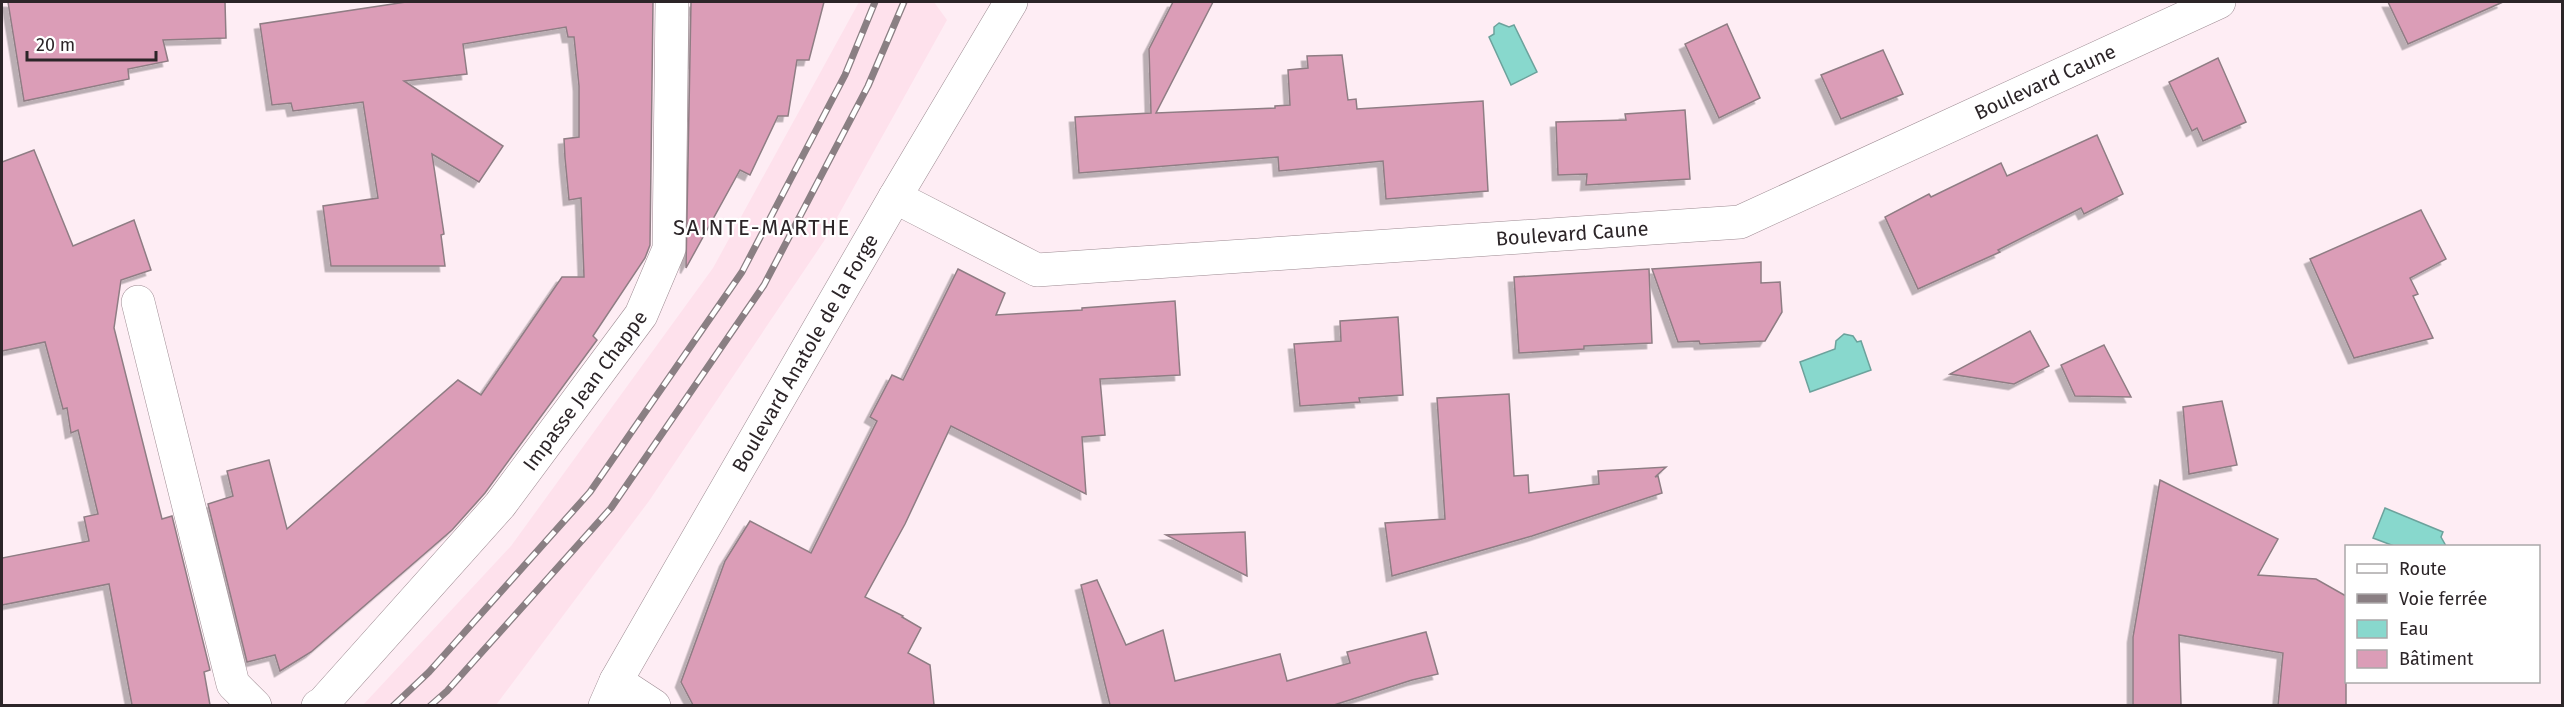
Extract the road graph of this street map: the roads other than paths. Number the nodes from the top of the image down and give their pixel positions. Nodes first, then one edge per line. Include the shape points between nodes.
1 (672, 2) edge
2 (1011, 2) edge
3 (2219, 2) edge
4 (895, 197) junction
5 (138, 302) dead end
6 (611, 693) edge
7 (255, 705) edge
8 (318, 705) edge
9 (654, 705) edge

1 - 8 street, Impasse Jean Chappe via 669,249 641,315 500,506
2 - 4 street, Boulevard Anatole de la Forge
3 - 4 street, Boulevard Caune via 1740,222 1037,270
4 - 6 street, Boulevard Anatole de la Forge
5 - 7 street via 232,684
6 - 9 street

